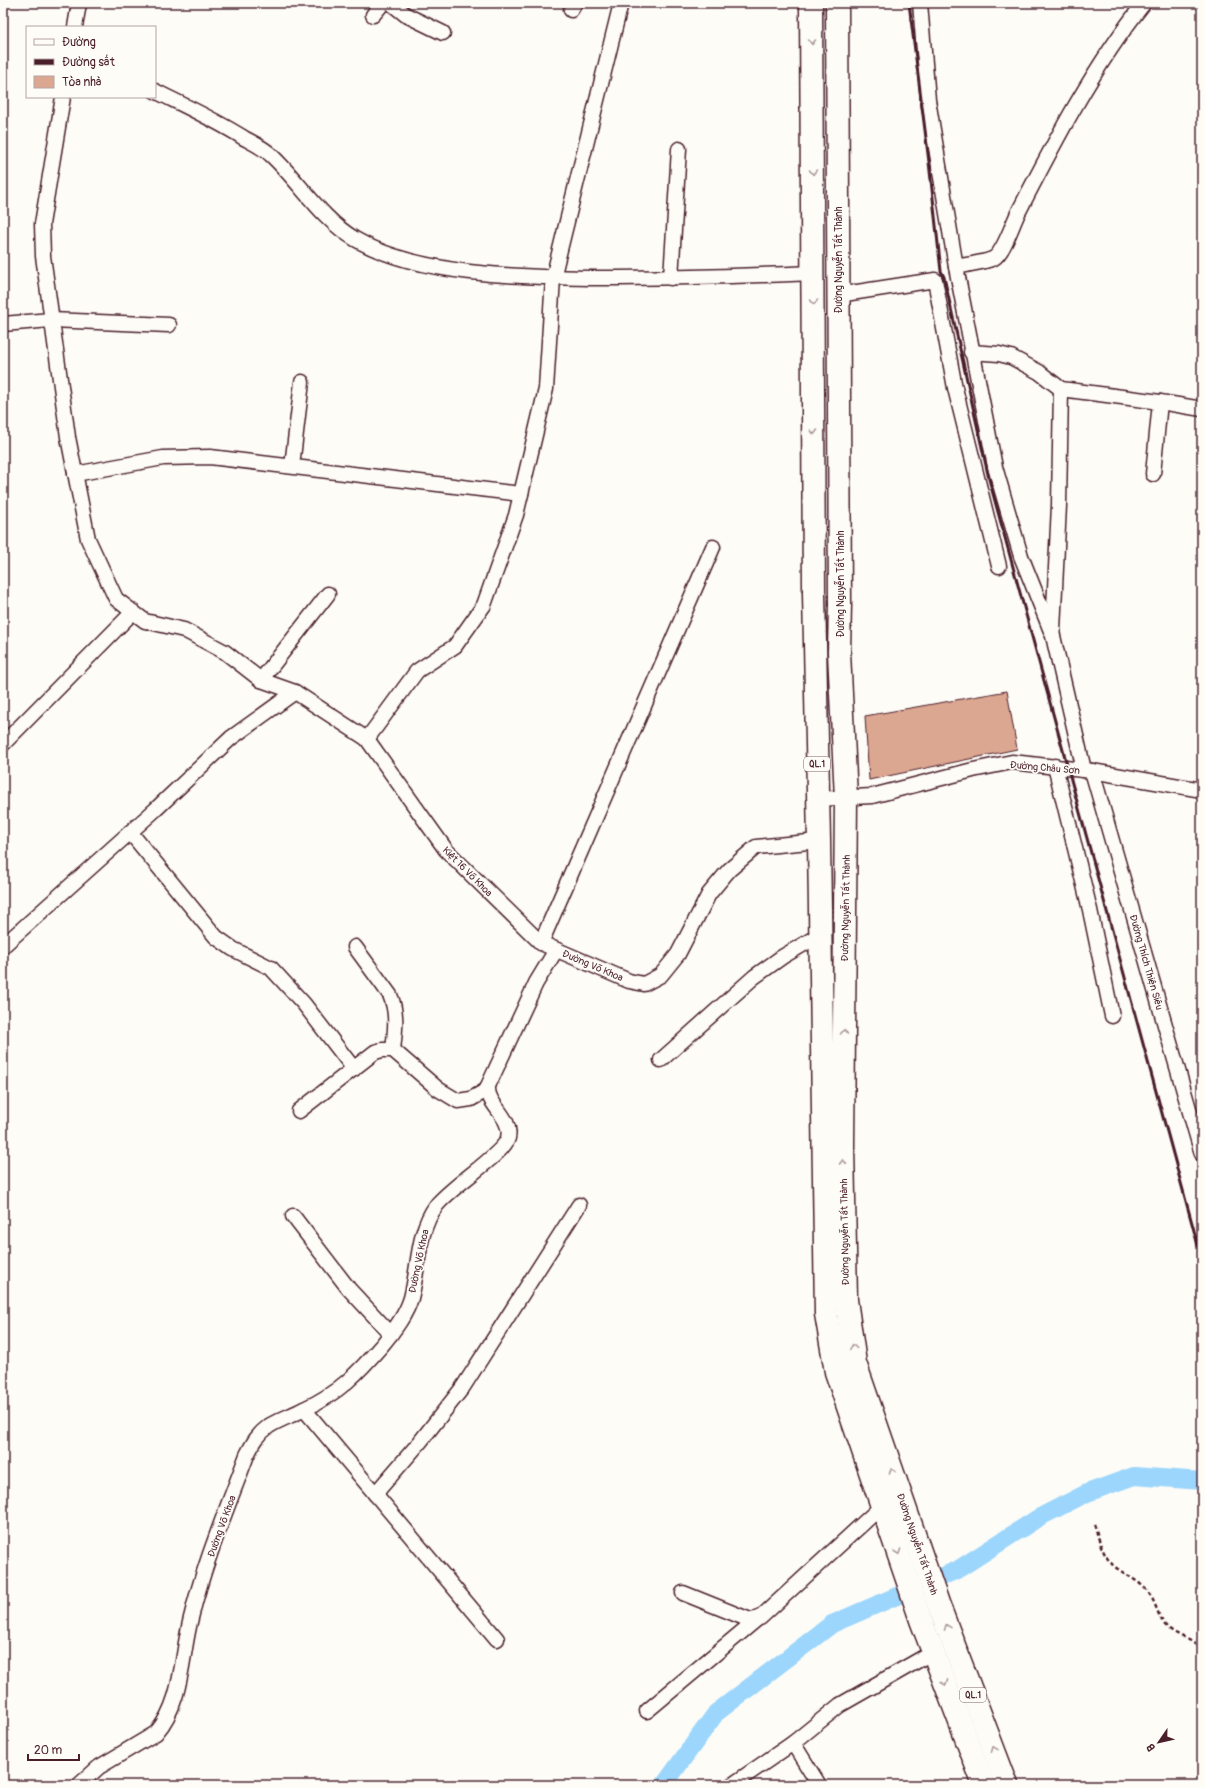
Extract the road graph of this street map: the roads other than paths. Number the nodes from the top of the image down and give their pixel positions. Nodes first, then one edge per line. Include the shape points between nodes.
1 (79, 3) edge
2 (383, 3) edge
3 (391, 3) edge
4 (621, 3) edge
5 (811, 3) edge
6 (837, 3) edge
7 (920, 3) edge
8 (1144, 3) edge
9 (374, 15) dead end
10 (75, 26) edge
11 (443, 33) dead end
12 (156, 92) edge
13 (63, 98) edge
14 (679, 149) dead end
15 (956, 267) junction
16 (814, 274) junction
17 (554, 278) junction
18 (671, 278) junction
19 (838, 295) junction
20 (51, 320) junction
21 (3, 324) edge
22 (169, 325) dead end
23 (971, 352) junction
24 (302, 382) dead end
25 (1060, 389) junction
26 (1160, 402) junction
27 (1202, 409) edge
28 (292, 466) junction
29 (75, 474) junction
30 (1153, 474) dead end
31 (521, 494) junction
32 (713, 547) dead end
33 (999, 566) dead end
34 (328, 594) dead end
35 (133, 612) junction
36 (1053, 636) junction
37 (261, 680) junction
38 (295, 692) junction
39 (367, 739) junction
40 (3, 744) edge
41 (1054, 766) junction
42 (1088, 771) junction
43 (1202, 790) edge
44 (846, 798) junction
45 (818, 799) junction
46 (130, 832) junction
47 (819, 841) junction
48 (821, 934) junction
49 (541, 943) junction
50 (3, 946) edge
51 (355, 947) dead end
52 (556, 950) junction
53 (1112, 1016) dead end
54 (393, 1050) junction
55 (661, 1060) dead end
56 (354, 1069) junction
57 (487, 1090) junction
58 (299, 1111) dead end
59 (1202, 1154) edge
60 (579, 1205) dead end
61 (293, 1216) dead end
62 (391, 1334) junction
63 (304, 1410) junction
64 (375, 1494) junction
65 (891, 1510) junction
66 (683, 1593) dead end
67 (756, 1620) junction
68 (497, 1639) dead end
69 (933, 1652) junction
70 (647, 1711) dead end
71 (793, 1743) junction
72 (79, 1785) edge
73 (732, 1785) edge
74 (818, 1785) edge
75 (984, 1785) edge
76 (1007, 1785) edge

1 - 10 street
2 - 9 street
3 - 11 street via 406,16
4 - 17 street
5 -> 16 main road, Đường Nguyễn Tất Thành / QL.1
6 - 19 main road, Đường Nguyễn Tất Thành / QL.1
7 - 15 street via 928,100
8 - 15 street via 1123,30 1060,133 1001,251 994,259
12 - 17 street via 227,127 270,154 338,226 377,250 402,259 456,269 495,275
13 - 20 street via 42,224
14 - 18 street
15 - 23 street
16 - 18 street
16 -> 45 main road, Đường Nguyễn Tất Thành / QL.1 via 814,593
17 - 18 street
17 - 31 street via 546,389
19 - 33 street via 935,280 955,388
19 - 44 main road, Đường Nguyễn Tất Thành / QL.1 via 839,652
20 - 21 street
20 - 22 street
20 - 29 street
23 - 25 street via 1011,357 1030,366
23 - 36 street via 997,474 1021,556
24 - 28 street
25 - 26 street
25 - 36 street via 1059,505
26 - 27 street
26 - 30 street
28 - 29 street via 210,457 186,457 163,458
28 - 31 street
29 - 35 street via 88,539 116,599
31 - 39 street via 484,605 455,646 417,671
32 - 49 street
34 - 37 street
35 - 37 street via 145,622 184,630 225,652
35 - 40 street
36 - 42 street, Đường Thích Thiện Siêu
37 - 38 street
38 - 39 street
38 - 46 street via 231,738
39 - 49 street, Kiệt 16 Võ Khoa via 446,850
41 - 42 street, Đường Châu Sơn
41 - 44 street, Đường Châu Sơn via 1012,762 872,796
41 - 53 street via 1090,910
42 - 43 street, Đường Châu Sơn
42 - 59 street, Đường Thích Thiện Siêu
44 - 45 street, Đường Châu Sơn
65 -> 44 main road, Đường Nguyễn Tất Thành / QL.1 via 855,1363 846,1300 843,1146
45 - 47 main road, Đường Nguyễn Tất Thành / QL.1
46 - 50 street
46 - 56 street via 205,925 224,944 271,968 304,1004
47 - 48 main road, Đường Nguyễn Tất Thành / QL.1
47 - 52 street, Đường Võ Khoa via 756,848 729,870 709,894 674,959 661,975 644,984 629,981
48 - 55 street via 754,977
48 - 65 main road, Đường Nguyễn Tất Thành / QL.1 via 826,1314 836,1372
49 - 52 street, Kiệt 16 Võ Khoa
51 - 54 street via 394,1002 396,1011
52 - 57 street, Đường Võ Khoa via 536,983
54 - 56 street via 375,1052
54 - 57 street via 438,1089 458,1100 471,1099
56 - 58 street
57 - 62 street, Đường Võ Khoa via 506,1121 507,1142 447,1193 430,1214 410,1298 404,1314
60 - 64 street via 463,1387
61 - 62 street via 349,1289
62 - 63 street, Đường Võ Khoa via 365,1366 347,1383
63 - 64 street
63 - 72 street, Đường Võ Khoa via 261,1432 247,1455 203,1577 191,1619 178,1687 162,1726 156,1733 99,1767
64 - 68 street
65 - 67 street
65 -> 69 main road, Đường Nguyễn Tất Thành / QL.1 via 921,1620
76 -> 65 main road, Đường Nguyễn Tất Thành / QL.1 via 939,1606
66 - 67 street via 750,1620
67 - 70 street
69 - 71 street via 840,1705
69 -> 75 main road, Đường Nguyễn Tất Thành / QL.1
71 - 73 street
71 - 74 street

